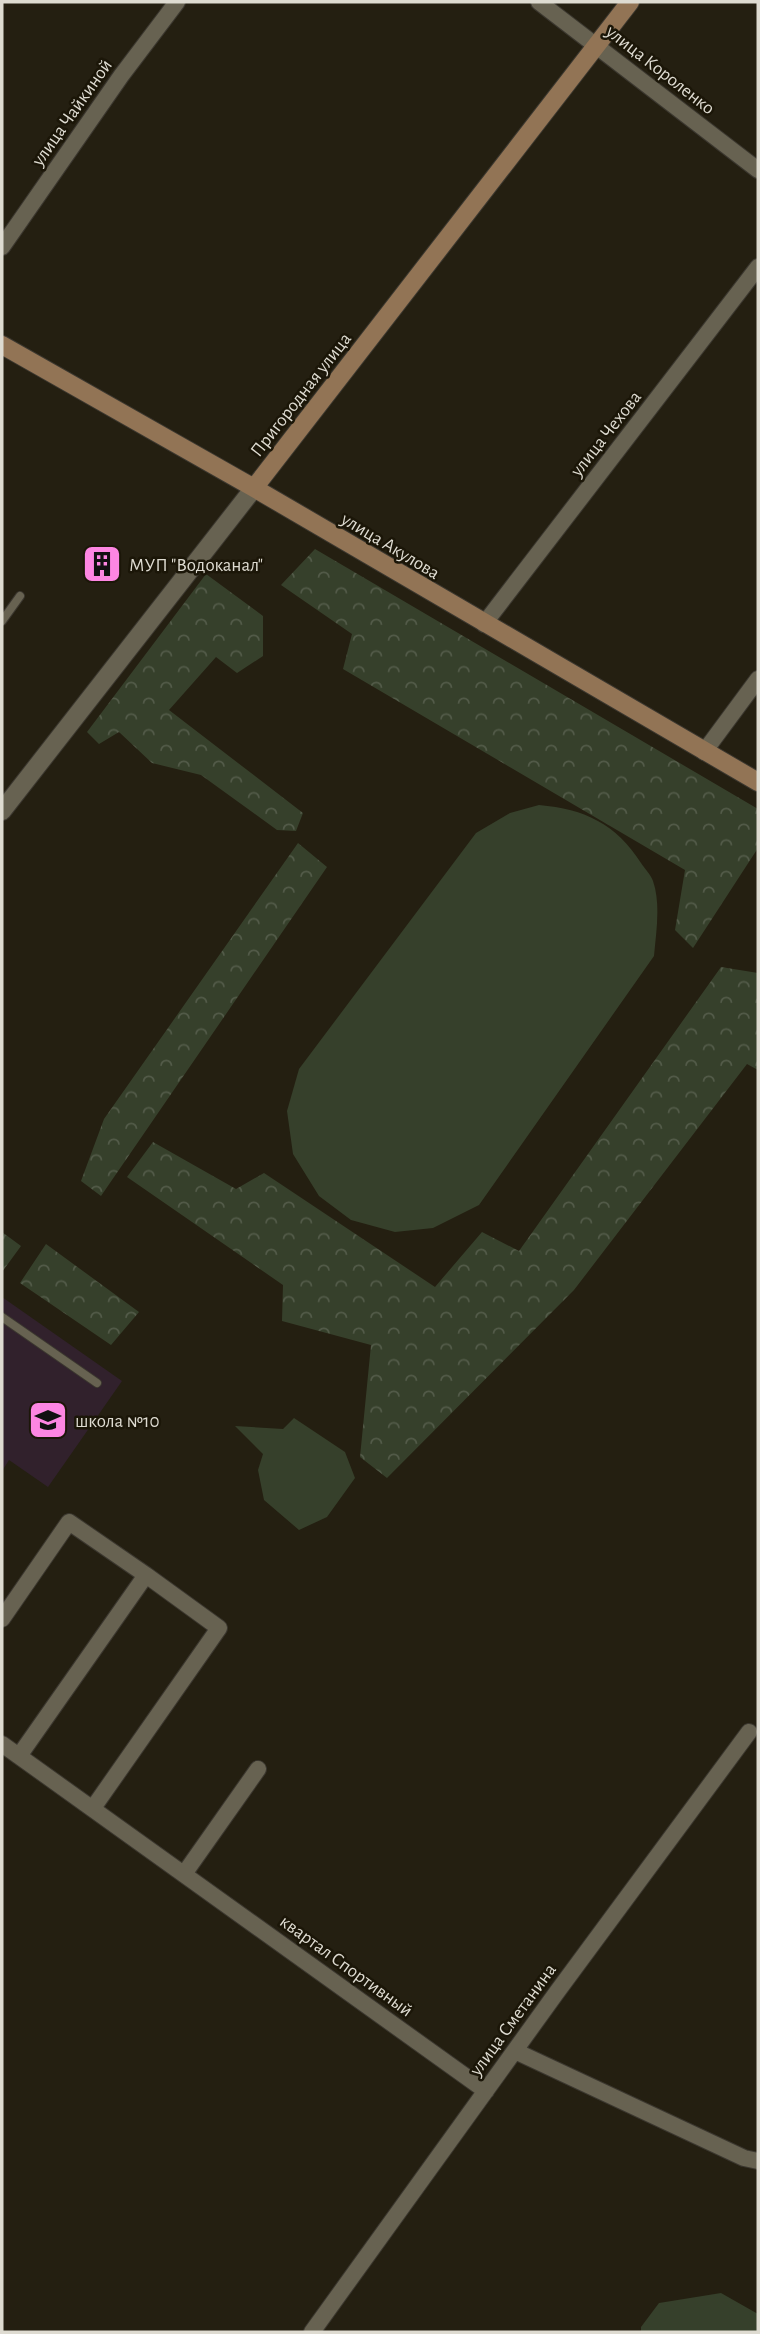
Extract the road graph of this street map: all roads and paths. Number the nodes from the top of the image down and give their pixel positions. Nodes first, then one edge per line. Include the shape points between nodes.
1 (177, 2) edge
2 (539, 2) edge
3 (630, 2) edge
4 (597, 46) junction
5 (758, 170) edge
6 (2, 247) edge
7 (758, 267) edge
8 (2, 345) edge
9 (254, 488) junction
10 (20, 596) dead end
11 (2, 621) edge
12 (484, 624) junction
13 (758, 679) edge
14 (704, 752) junction
15 (758, 782) edge
16 (2, 811) edge
17 (2, 1317) edge
18 (97, 1383) dead end
19 (146, 1574) junction
20 (2, 1619) edge
21 (748, 1732) dead end
22 (2, 1744) edge
23 (19, 1756) junction
24 (258, 1769) dead end
25 (93, 1808) junction
26 (184, 1874) junction
27 (515, 2051) junction
28 (486, 2091) junction
29 (758, 2161) edge
30 (312, 2332) edge

1 - 6 street, улица Чайкиной
2 - 4 street, улица Короленко
3 - 4 main road, Пригородная улица
4 - 5 street, улица Короленко
4 - 9 main road, Пригородная улица
7 - 12 street, улица Чехова
8 - 9 main road, улица Акулова
9 - 12 main road, улица Акулова
9 - 16 street, Пригородная улица
10 - 11 lane
12 - 14 main road, улица Акулова
13 - 14 street
14 - 15 main road, улица Акулова
17 - 18 lane
19 - 20 street via 69,1522
19 - 23 street
19 - 25 street via 219,1628
21 - 27 street, улица Сметанина
22 - 23 street, квартал Спортивный
23 - 25 street, квартал Спортивный
24 - 26 street
25 - 26 street, квартал Спортивный
26 - 28 street, квартал Спортивный
27 - 28 street, улица Сметанина
27 - 29 street
28 - 30 street, улица Сметанина

